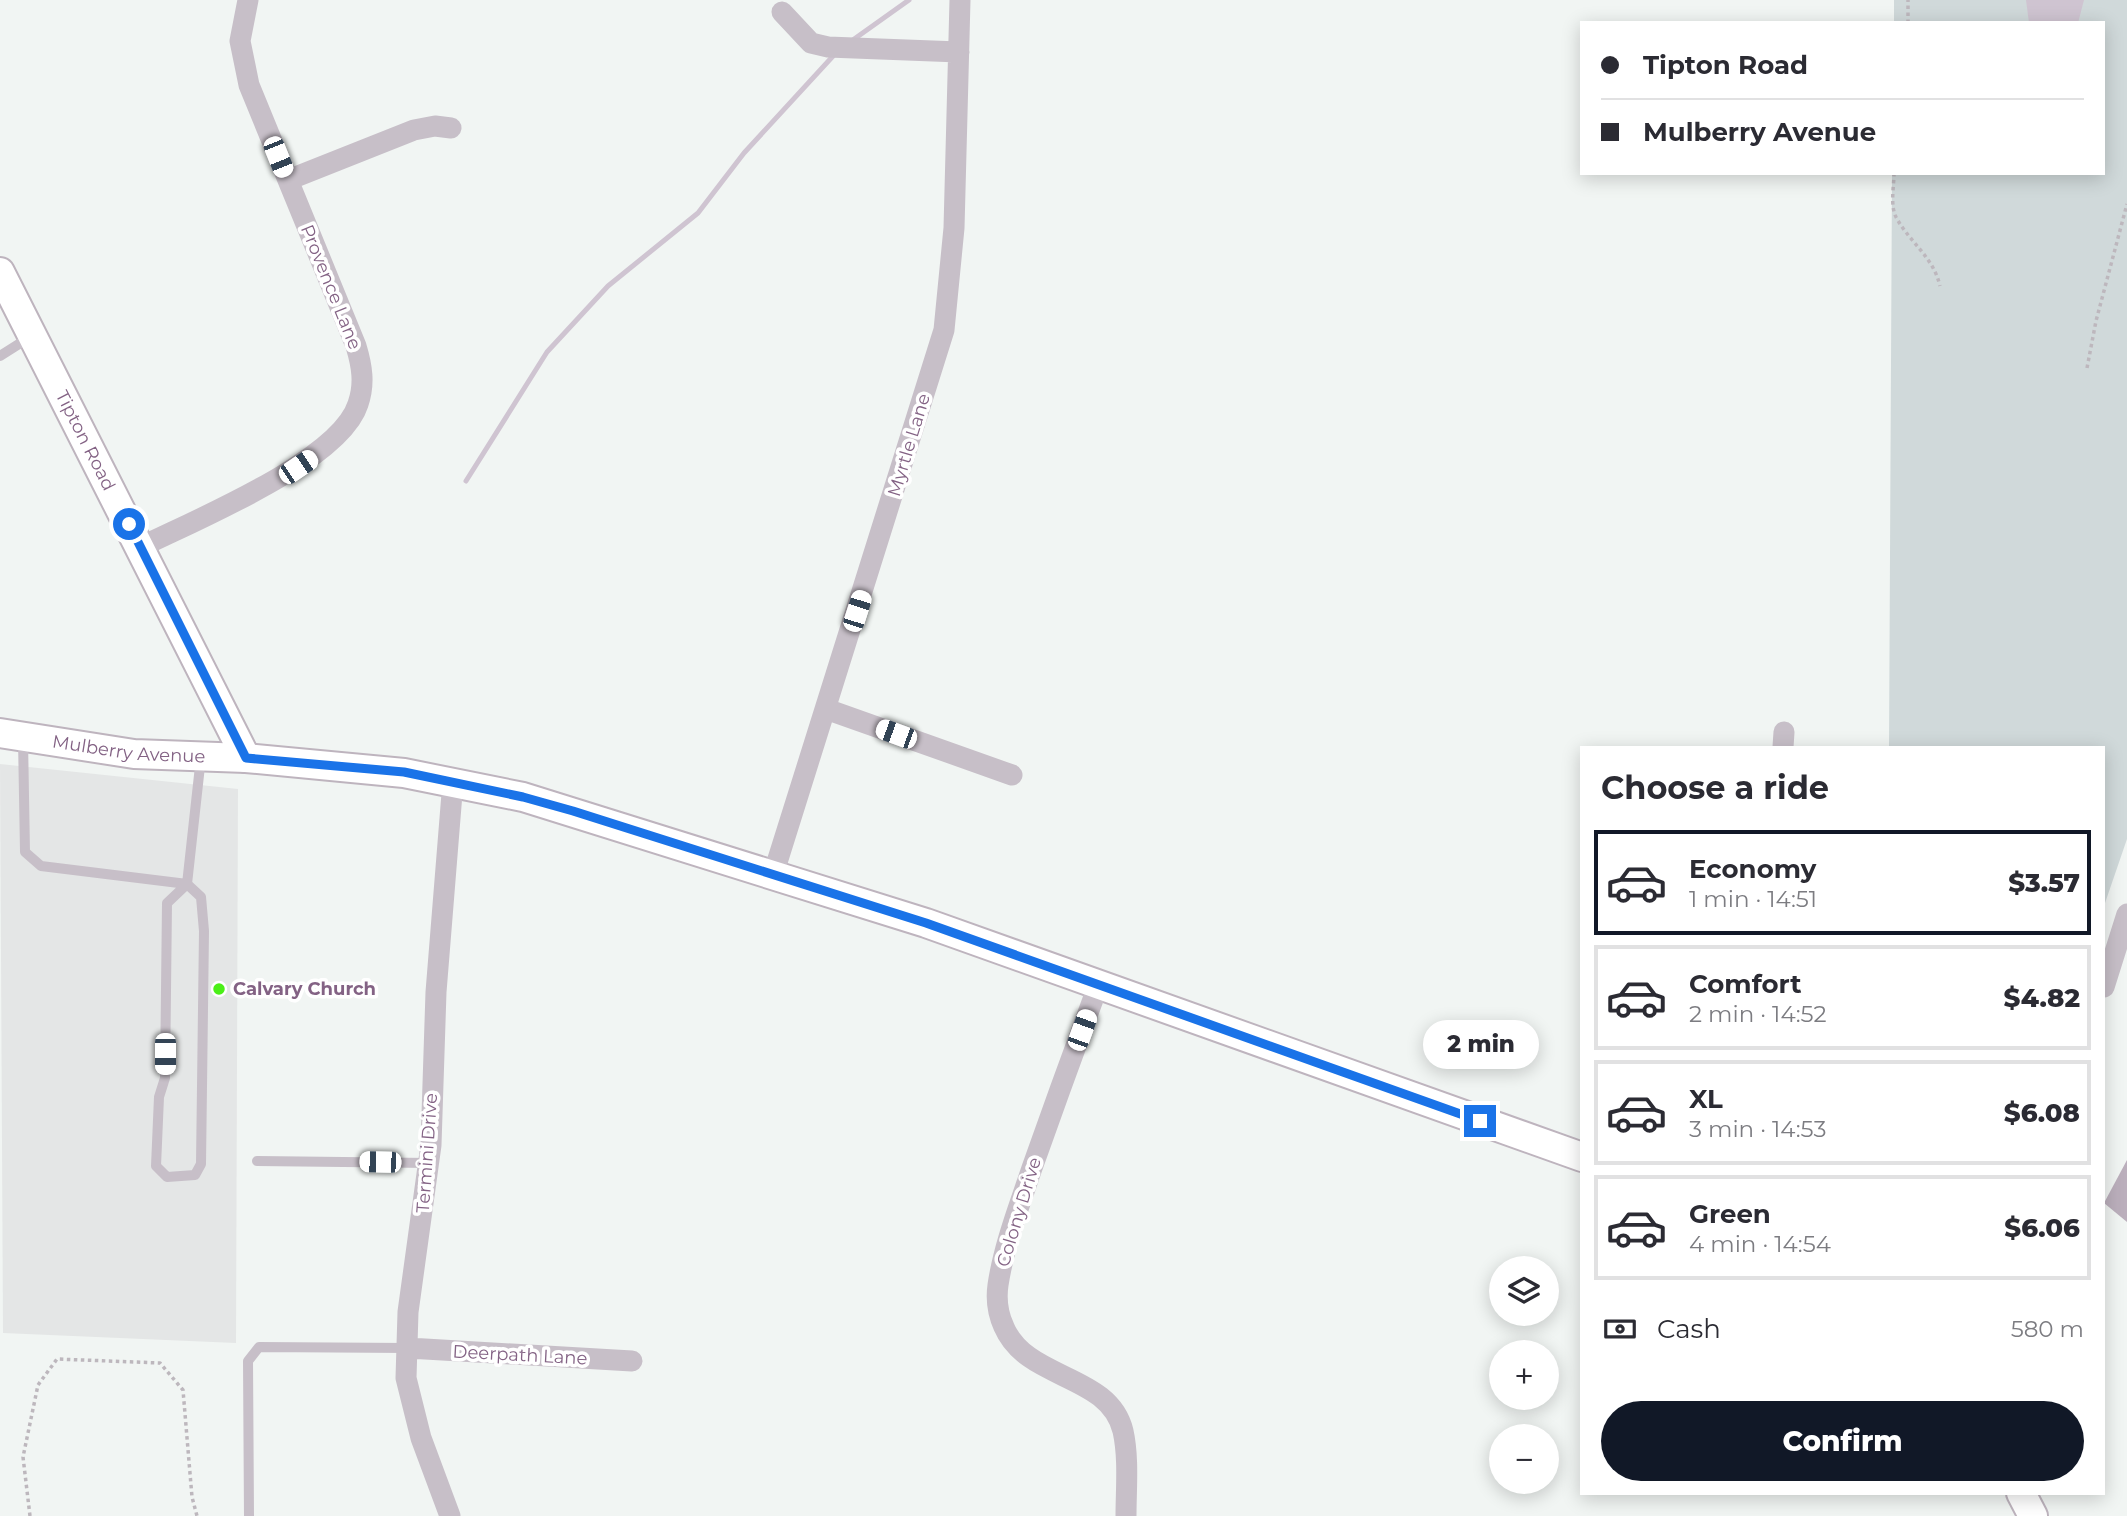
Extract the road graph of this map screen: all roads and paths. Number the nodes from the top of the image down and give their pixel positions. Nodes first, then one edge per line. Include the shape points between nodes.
1 (248, 0) edge
2 (960, 0) edge
3 (1908, 0) edge
4 (782, 6) edge
5 (1908, 21) edge
6 (959, 52) junction
7 (451, 128) dead end
8 (1894, 175) edge
9 (288, 180) junction
10 (2127, 204) edge
11 (0, 272) edge
12 (1940, 286) dead end
13 (32, 336) junction
14 (0, 356) edge
15 (2087, 368) dead end
16 (141, 547) junction
17 (826, 709) junction
18 (12, 735) edge
19 (201, 757) junction
20 (246, 758) junction
21 (1012, 775) dead end
22 (453, 781) junction
23 (774, 875) junction
24 (187, 884) junction
25 (2127, 915) edge
26 (1099, 983) junction
27 (2105, 984) edge
28 (1580, 1156) edge
29 (257, 1161) dead end
30 (430, 1163) junction
31 (408, 1348) junction
32 (632, 1361) dead end
33 (2022, 1495) edge
34 (30, 1516) edge
35 (197, 1516) edge
36 (249, 1516) edge
37 (450, 1516) edge
38 (1126, 1516) edge
39 (2033, 1516) edge

1 - 9 street, Provence Lane via 242,20 242,58
2 - 6 street, Myrtle Lane
3 - 5 path
4 - 6 street via 811,43
6 - 17 street, Myrtle Lane via 954,228 944,330
7 - 9 street via 414,130
8 - 12 path via 1896,217 1932,263
9 - 16 street, Provence Lane via 356,346 363,385 358,405 336,438 298,467
10 - 15 path
11 - 13 main road, Tipton Road
13 - 14 lane
13 - 16 main road, Tipton Road
16 - 20 main road, Tipton Road
17 - 21 street
17 - 23 street, Myrtle Lane
18 - 19 main road, Mulberry Avenue via 134,754
18 - 24 lane via 25,852 41,866
19 - 20 main road, Mulberry Avenue
19 - 24 lane
20 - 22 main road, Mulberry Avenue via 404,772
22 - 23 main road, Mulberry Avenue via 573,811
22 - 30 street, Termini Drive via 436,992
23 - 26 main road, Mulberry Avenue
24 - 24 lane via 167,903 165,1078 159,1097 156,1166 167,1177 195,1175 201,1164 204,932 201,897
25 - 27 street
26 - 28 main road, Mulberry Avenue
26 - 38 street, Colony Drive via 1012,1227 997,1289 998,1309 1003,1327 1022,1353 1101,1396 1118,1418 1126,1452
29 - 30 lane
30 - 31 street, Termini Drive via 408,1312
31 - 32 street, Deerpath Lane
31 - 36 lane via 259,1347 248,1361
31 - 37 street, Termini Drive via 410,1404
33 - 39 main road
34 - 35 path via 23,1457 38,1385 57,1359 160,1363 183,1390

